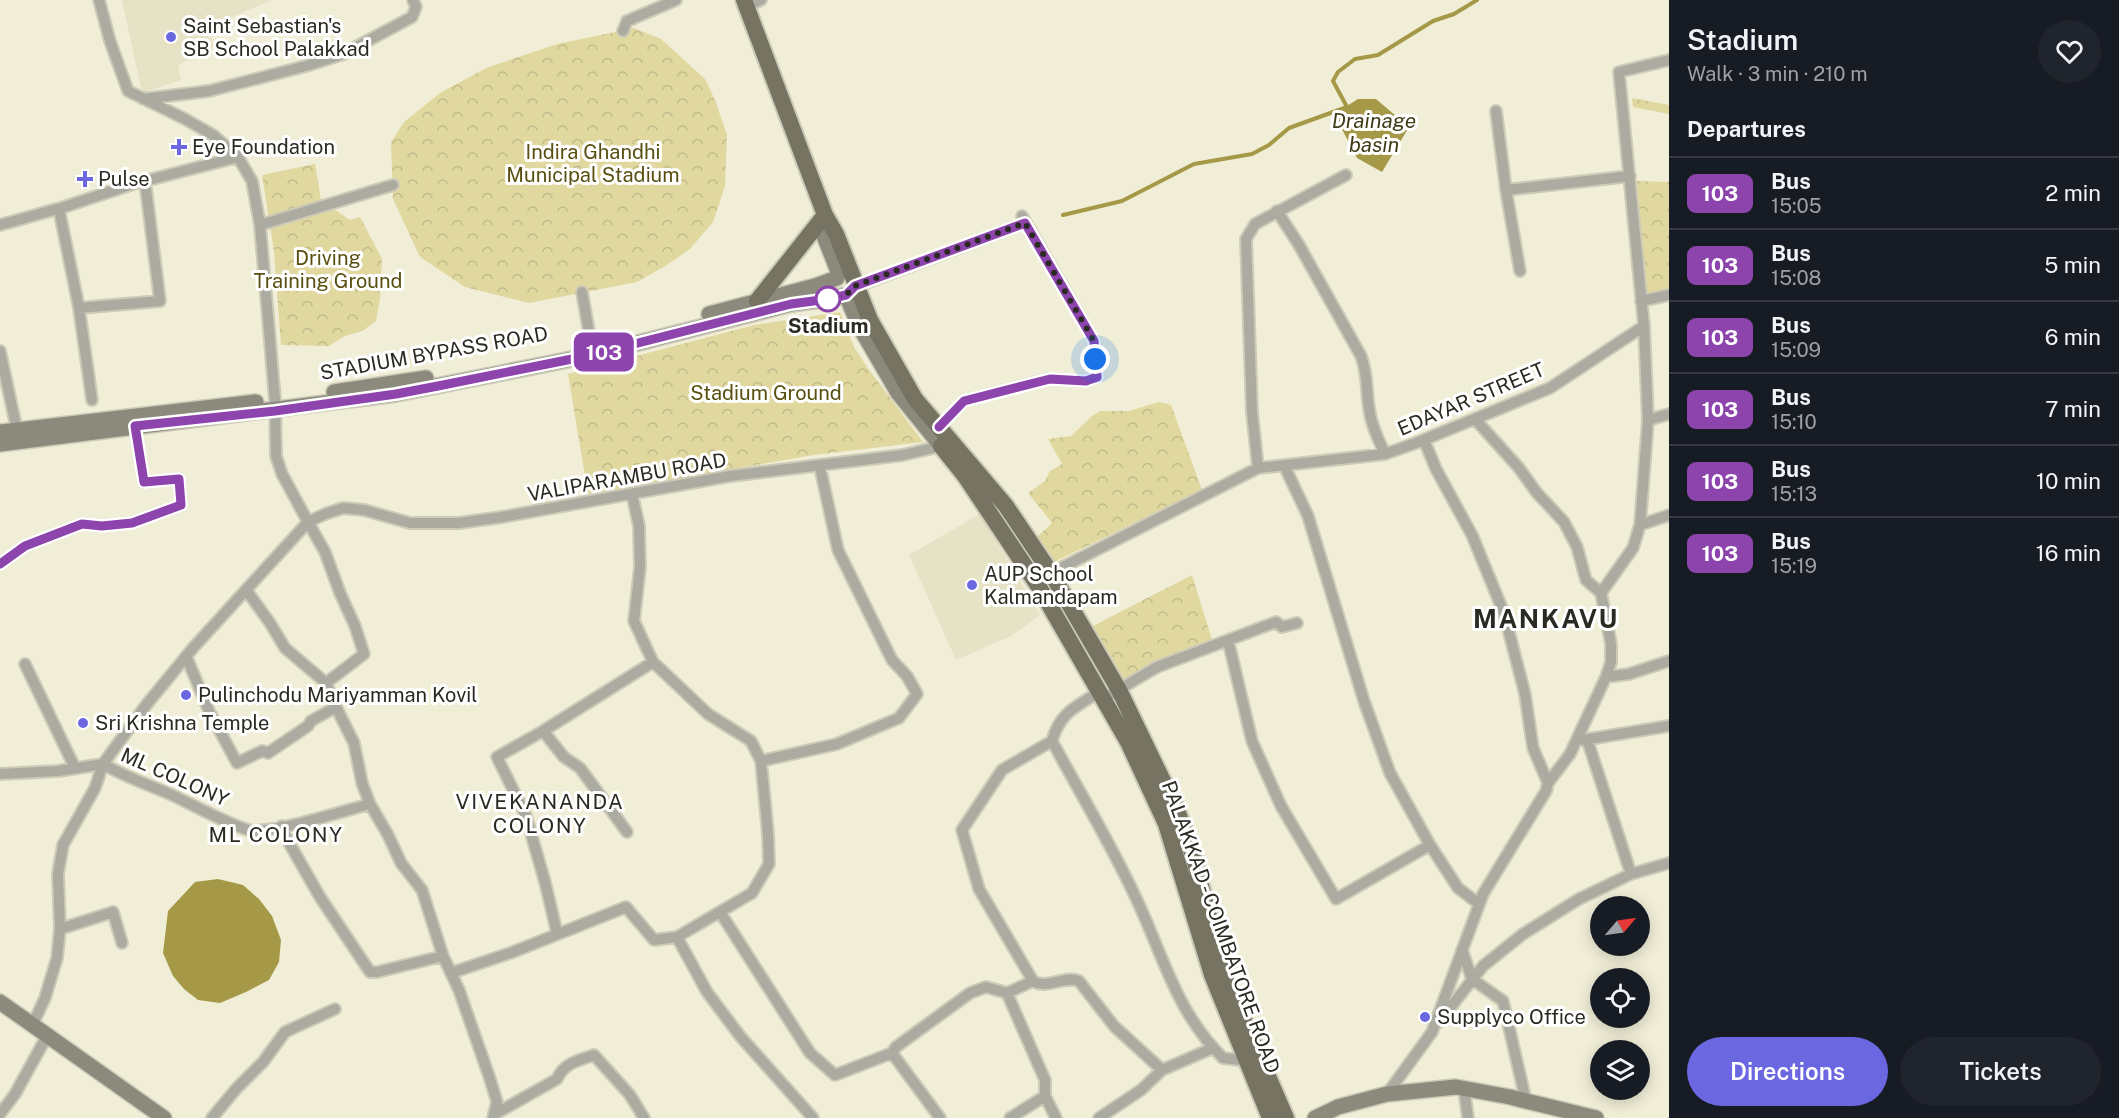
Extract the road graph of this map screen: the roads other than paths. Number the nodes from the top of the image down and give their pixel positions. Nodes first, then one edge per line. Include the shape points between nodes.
1 (99, 0) edge
2 (413, 0) edge
3 (676, 0) edge
4 (751, 2) edge
5 (623, 31) dead end
6 (1669, 60) edge
7 (143, 99) junction
8 (1496, 111) dead end
9 (238, 157) junction
10 (1346, 175) dead end
11 (1630, 176) junction
12 (145, 181) junction
13 (393, 185) dead end
14 (1506, 190) junction
15 (59, 208) junction
16 (1277, 211) junction
17 (825, 215) junction
18 (0, 225) edge
19 (260, 225) junction
20 (1520, 271) dead end
21 (850, 291) junction
22 (582, 292) dead end
23 (1669, 295) edge
24 (757, 301) junction
25 (1641, 301) junction
26 (79, 308) junction
27 (1644, 327) junction
28 (0, 351) edge
29 (592, 351) junction
30 (92, 400) dead end
31 (275, 406) junction
32 (1669, 414) edge
33 (1475, 419) junction
34 (1648, 420) junction
35 (135, 426) junction
36 (939, 427) junction
37 (0, 432) edge
38 (18, 435) junction
39 (1424, 440) junction
40 (0, 444) edge
41 (948, 444) junction
42 (1385, 454) junction
43 (1284, 465) junction
44 (820, 467) junction
45 (1258, 468) junction
46 (632, 494) junction
47 (1669, 515) edge
48 (308, 522) junction
49 (1640, 525) junction
50 (0, 564) edge
51 (1051, 573) junction
52 (1036, 581) junction
53 (247, 591) junction
54 (1601, 593) junction
55 (1297, 623) dead end
56 (1228, 640) junction
57 (186, 656) junction
58 (1669, 662) edge
59 (25, 663) dead end
60 (653, 663) junction
61 (1606, 677) junction
62 (326, 683) junction
63 (1119, 690) junction
64 (1101, 696) junction
65 (336, 707) junction
66 (1669, 726) edge
67 (543, 731) junction
68 (1582, 740) junction
69 (1052, 741) junction
70 (761, 761) junction
71 (103, 764) junction
72 (75, 768) junction
73 (0, 774) edge
74 (1548, 783) junction
75 (370, 804) junction
76 (282, 826) junction
77 (627, 832) dead end
78 (1430, 845) junction
79 (1669, 863) edge
80 (1631, 874) junction
81 (1479, 904) junction
82 (720, 912) junction
83 (60, 929) junction
84 (557, 933) junction
85 (677, 937) junction
86 (122, 943) dead end
87 (1462, 950) junction
88 (443, 956) junction
89 (451, 973) junction
90 (1472, 979) junction
91 (1033, 981) junction
92 (1007, 993) junction
93 (0, 1002) edge
94 (335, 1009) dead end
95 (33, 1026) junction
96 (1432, 1032) junction
97 (47, 1036) junction
98 (1213, 1048) junction
99 (892, 1053) junction
100 (1254, 1062) junction
101 (1162, 1070) junction
102 (1464, 1089) junction
103 (1387, 1094) junction
104 (1045, 1096) junction
105 (1526, 1101) junction
106 (0, 1114) edge
107 (494, 1116) edge
108 (164, 1118) edge
109 (212, 1118) edge
110 (644, 1118) edge
111 (813, 1118) edge
112 (940, 1118) edge
113 (1010, 1118) edge
114 (1056, 1118) edge
115 (1099, 1118) edge
116 (1270, 1118) edge
117 (1286, 1118) edge
118 (1315, 1118) edge
119 (1468, 1118) edge
120 (1596, 1118) edge

1 - 7 street via 128,91
2 - 7 street via 416,7 412,17 343,54 209,91
3 - 5 street via 627,21
4 - 17 main road, PALAKKAD - COIMBATORE ROAD
6 - 11 street via 1618,72
7 - 9 street via 213,135
8 - 14 street
9 - 12 street
9 - 19 street via 252,181
10 - 16 street
11 - 14 street
11 - 25 street
12 - 15 street
12 - 26 street via 160,301
13 - 19 street
14 - 20 street
15 - 18 street
15 - 26 street
16 - 42 street via 1361,356 1367,372 1373,427
16 - 45 street via 1255,224 1246,239 1252,412
17 - 21 main road, PALAKKAD - COIMBATORE ROAD via 836,234
17 - 24 main road
17 - 24 street, STADIUM BYPASS ROAD via 825,236 839,274 837,278
19 - 31 street
21 - 29 street
21 - 36 main road, PALAKKAD - COIMBATORE ROAD via 915,399
21 - 36 street via 1023,220 1094,341 1097,377 1086,381 1050,379 964,401
21 - 41 street via 859,326 898,393
22 - 29 street
23 - 25 street
24 - 29 street, STADIUM BYPASS ROAD
25 - 27 street
26 - 30 street
27 - 33 street, EDAYAR STREET via 1550,388
27 - 34 street
28 - 38 street
29 - 31 street, STADIUM BYPASS ROAD
31 - 35 street, STADIUM BYPASS ROAD
31 - 38 street, STADIUM BYPASS ROAD
31 - 48 street via 276,456
32 - 34 street
33 - 39 street, EDAYAR STREET
33 - 54 street via 1564,522 1577,547 1586,580
34 - 49 street
35 - 38 street, STADIUM BYPASS ROAD
35 - 50 street via 144,482 179,479 181,505 132,523 82,524 25,546
36 - 41 main road, PALAKKAD - COIMBATORE ROAD
37 - 38 street, STADIUM BYPASS ROAD
38 - 40 street, STADIUM BYPASS ROAD
39 - 42 street, EDAYAR STREET
39 - 74 street via 1472,535 1504,613 1526,694 1533,748
41 - 44 street, VALIPARAMBU ROAD
41 - 51 main road, PALAKKAD - COIMBATORE ROAD via 1006,506
41 - 52 main road, PALAKKAD - COIMBATORE ROAD
42 - 43 street, EDAYAR STREET
43 - 45 street, EDAYAR STREET
43 - 78 street via 1308,516 1390,773
44 - 46 street, VALIPARAMBU ROAD via 730,476
44 - 70 street via 838,550 892,660 917,694 899,718 837,744
45 - 51 street, EDAYAR STREET
46 - 48 street, VALIPARAMBU ROAD via 459,523 410,523 343,508
46 - 60 street via 639,526 640,567 634,621
47 - 49 street
48 - 53 street
48 - 62 street via 325,552 364,654
49 - 54 street via 1633,548
51 - 52 street, EDAYAR STREET
51 - 63 main road, PALAKKAD - COIMBATORE ROAD
52 - 64 main road, PALAKKAD - COIMBATORE ROAD
53 - 57 street
53 - 62 street via 285,648
54 - 61 street via 1611,644
55 - 56 street via 1282,627 1276,622
56 - 63 street via 1157,667
56 - 78 street via 1252,741 1281,806 1336,899
57 - 65 street via 237,763 262,751 268,753
57 - 71 street
58 - 61 street
59 - 72 street
60 - 67 street
60 - 70 street via 708,714 751,741
61 - 68 street
62 - 65 street
63 - 64 street
63 - 100 main road, PALAKKAD - COIMBATORE ROAD via 1177,810 1194,858 1223,973
64 - 69 street via 1065,714
64 - 100 main road, PALAKKAD - COIMBATORE ROAD via 1128,742 1166,824 1212,975
65 - 75 street via 354,744
66 - 68 street
67 - 77 street via 564,758 580,768
67 - 84 street via 497,757 526,816
68 - 74 street
68 - 80 street
69 - 91 street via 1002,770 962,830 979,889
69 - 98 street via 1136,897 1184,1008
70 - 82 street via 769,864 752,893
71 - 72 street
71 - 76 street, ML COLONY via 251,831
71 - 83 street via 95,788 63,844 58,874
72 - 73 street
74 - 81 street
75 - 76 street, ML COLONY
75 - 88 street via 401,863 422,890
76 - 88 street via 326,907 370,972
78 - 81 street via 1458,888
79 - 80 street
80 - 90 street via 1579,898 1523,934
81 - 87 street
82 - 85 street
82 - 99 street via 810,1053 835,1075
83 - 86 street via 113,912
83 - 95 street via 57,958
84 - 85 street via 626,907 654,940
84 - 89 street
85 - 111 street via 707,992
87 - 90 street
87 - 96 street
88 - 89 street
89 - 107 street via 497,1102
90 - 96 street
90 - 105 street via 1503,1001
91 - 92 street
91 - 101 street via 1079,981 1114,1026
92 - 99 street via 986,987 970,993
92 - 104 street via 1045,1080
93 - 95 street
94 - 109 street via 285,1032
95 - 97 street
96 - 103 street
97 - 106 street
97 - 108 street
98 - 100 street via 1223,1058
98 - 101 street
99 - 112 street
100 - 116 main road, PALAKKAD - COIMBATORE ROAD
100 - 117 main road, PALAKKAD - COIMBATORE ROAD
101 - 115 street via 1141,1090
102 - 103 street
102 - 105 street
102 - 119 street
103 - 118 street via 1338,1107
104 - 113 street
104 - 114 street
105 - 120 street
107 - 110 street via 557,1079 573,1061 594,1055 630,1095

